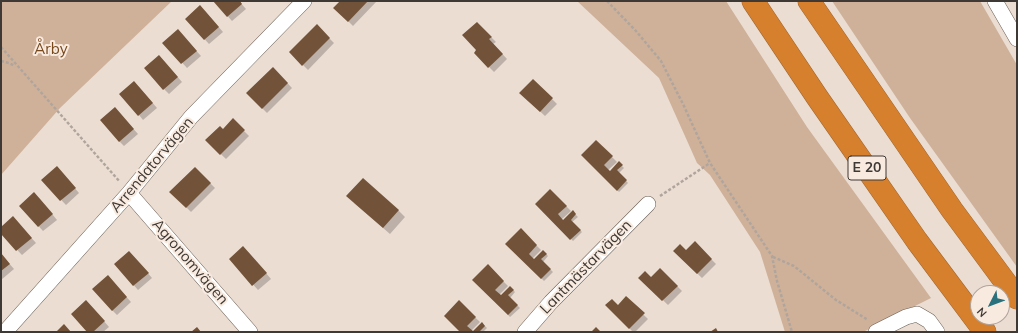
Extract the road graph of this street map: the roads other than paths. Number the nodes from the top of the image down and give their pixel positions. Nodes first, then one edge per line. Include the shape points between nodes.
1 (304, 1) edge
2 (754, 1) edge
3 (809, 1) edge
4 (995, 1) edge
5 (1017, 39) edge
6 (129, 193) junction
7 (648, 204) road end
8 (1017, 298) edge
9 (879, 330) edge
10 (5, 332) edge
11 (250, 332) edge
12 (525, 332) edge
13 (937, 332) edge
14 (985, 332) edge

1 - 6 street, Arrendatorvägen via 191,118
2 - 14 highway, E 20 via 822,104
3 - 8 highway via 952,210
4 - 5 street
6 - 10 street, Arrendatorvägen
6 - 11 street, Agronomvägen
7 - 12 street, Lantmästarvägen via 551,302
9 - 13 street via 917,314 929,321

